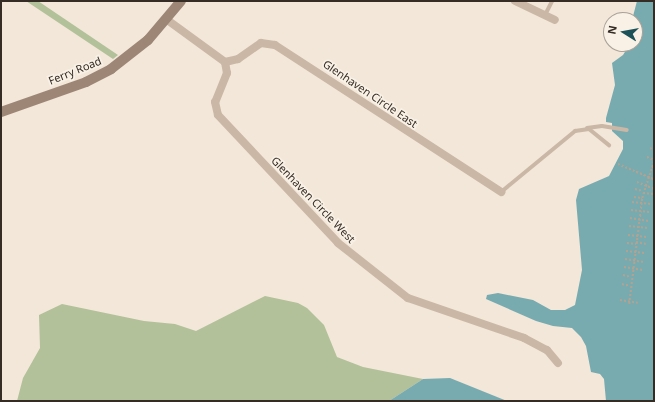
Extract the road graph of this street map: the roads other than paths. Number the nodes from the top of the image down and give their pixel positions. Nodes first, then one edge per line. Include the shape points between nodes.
1 (181, 1) edge
2 (515, 1) edge
3 (552, 1) edge
4 (545, 15) junction
5 (166, 19) junction
6 (555, 20) dead end
7 (225, 62) junction
8 (1, 112) edge
9 (585, 128) junction
10 (627, 130) dead end
11 (609, 145) dead end
12 (501, 192) joint
13 (558, 363) dead end

1 - 5 main road, Ferry Road
2 - 4 street
3 - 4 lane
4 - 6 street
5 - 7 street
5 - 8 main road, Ferry Road via 135,52 102,75
7 - 12 street, Glenhaven Circle East via 238,59 261,43 275,45
7 - 13 street, Glenhaven Circle West via 227,74 215,102 218,115 338,243 386,283 412,300 524,338 547,350
9 - 10 lane via 602,126
9 - 11 lane
9 - 12 lane via 567,136 535,166

